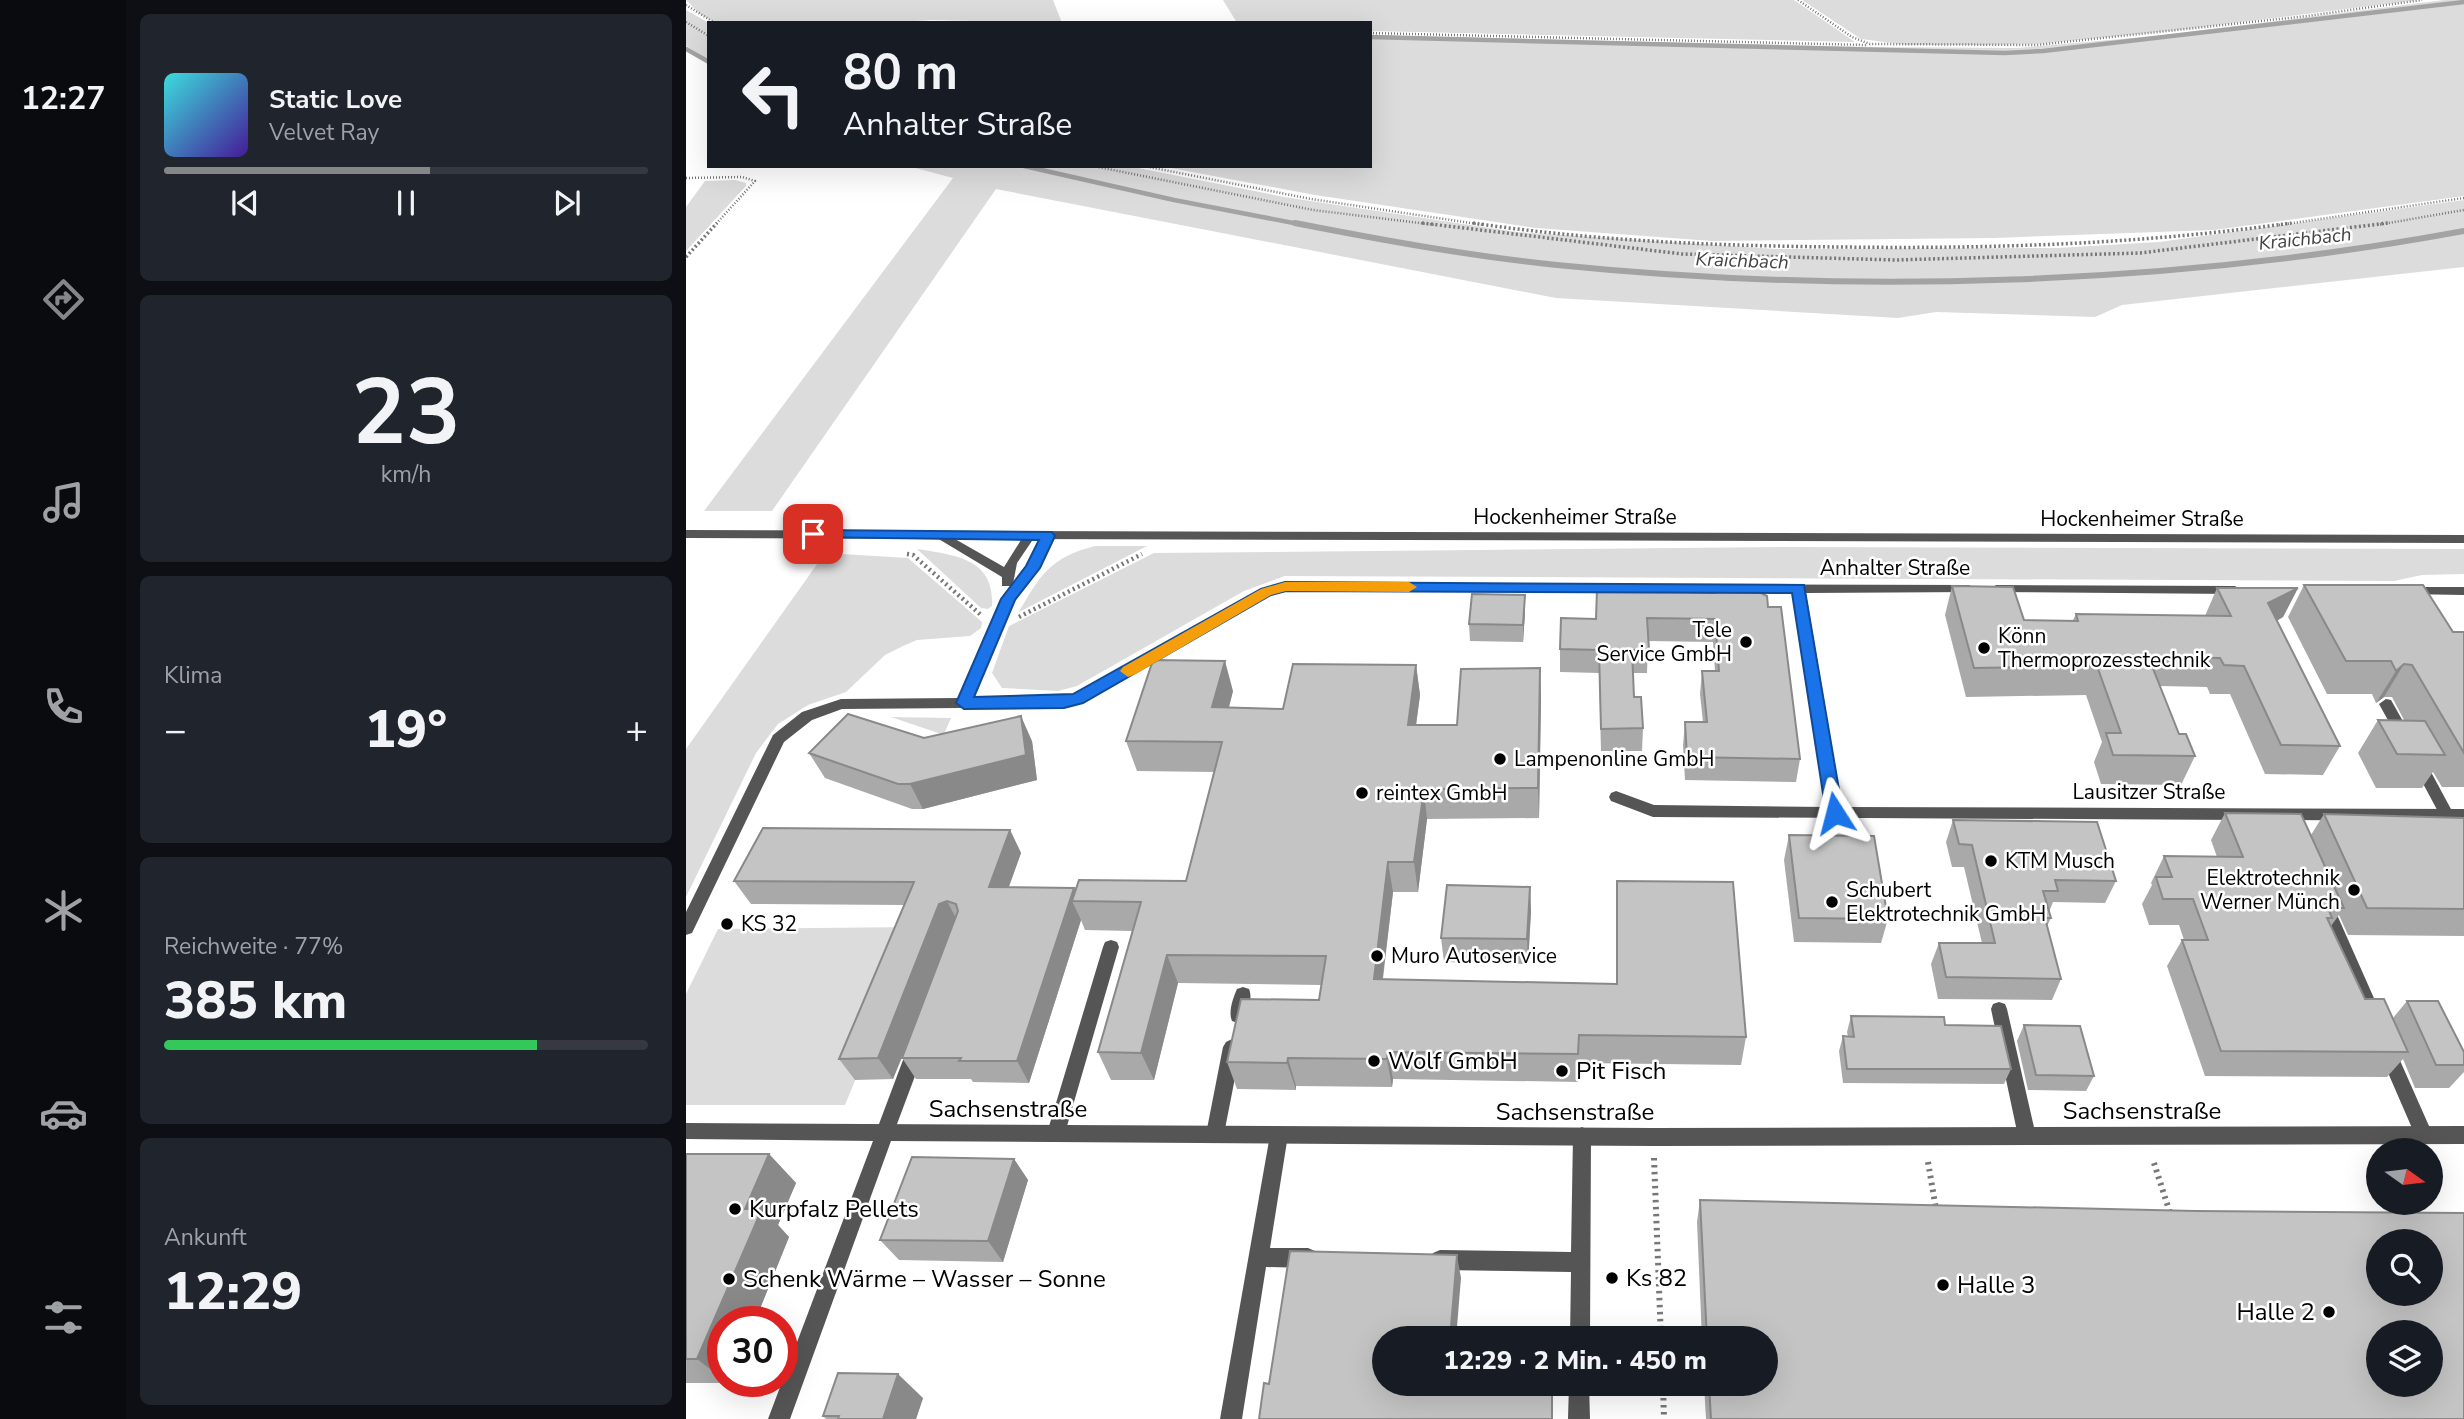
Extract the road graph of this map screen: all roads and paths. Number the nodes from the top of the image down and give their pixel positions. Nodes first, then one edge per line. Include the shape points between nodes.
1 (1798, 0) edge
2 (2422, 0) edge
3 (686, 5) edge
4 (712, 21) edge
5 (918, 21) edge
6 (955, 21) edge
7 (686, 22) edge
8 (1372, 33) edge
9 (707, 35) edge
10 (1870, 44) junction
11 (1103, 168) edge
12 (1154, 168) edge
13 (686, 178) edge
14 (2464, 198) edge
15 (2464, 210) edge
16 (686, 257) edge
17 (686, 534) edge
18 (941, 535) junction
19 (1030, 535) junction
20 (1048, 536) junction
21 (2464, 539) edge
22 (1149, 551) dead end
23 (914, 555) dead end
24 (1007, 575) junction
25 (1799, 588) junction
26 (2245, 590) edge
27 (2396, 591) edge
28 (2464, 592) edge
29 (1008, 599) junction
30 (999, 621) junction
31 (964, 703) junction
32 (2386, 704) dead end
33 (1616, 797) dead end
34 (1835, 813) junction
35 (2284, 813) junction
36 (2447, 814) junction
37 (2464, 815) edge
38 (2294, 835) edge
39 (2321, 897) edge
40 (686, 928) edge
41 (1111, 947) dead end
42 (1243, 993) dead end
43 (1999, 1009) dead end
44 (922, 1033) edge
45 (686, 1131) edge
46 (885, 1132) junction
47 (1056, 1133) junction
48 (1215, 1134) junction
49 (1279, 1135) junction
50 (2424, 1135) junction
51 (2464, 1135) edge
52 (1582, 1136) junction
53 (2027, 1136) junction
54 (1654, 1162) dead end
55 (1928, 1162) dead end
56 (2154, 1163) dead end
57 (1937, 1214) edge
58 (2401, 1215) edge
59 (2172, 1220) edge
60 (2404, 1223) edge
61 (1260, 1257) junction
62 (1330, 1258) edge
63 (1427, 1259) edge
64 (1581, 1262) junction
65 (1580, 1326) edge
66 (1660, 1326) edge
67 (1579, 1396) edge
68 (1663, 1396) edge
69 (779, 1419) edge
70 (1231, 1419) edge
71 (1578, 1419) edge
72 (1664, 1419) edge

1 - 10 path
2 - 10 path via 2037,45
3 - 4 path
5 - 6 path
7 - 9 path
8 - 10 path
11 - 15 path via 1313,210 1682,254 1895,260 2140,253 2358,228
12 - 14 path via 1311,199 1520,230 1733,246 1904,248 2128,242
13 - 16 path via 755,181
17 - 18 street, Hockenheimer Straße
18 - 19 street, Hockenheimer Straße
18 - 24 street
19 - 20 street, Hockenheimer Straße
19 - 24 street
20 - 21 street, Hockenheimer Straße
20 - 29 street via 1032,568
22 - 30 path via 1024,617
23 - 30 path via 983,617
24 - 29 street
25 - 26 street, Anhalter Straße
25 - 31 street, Anhalter Straße via 1285,587 1266,592 1078,699
25 - 34 street
27 - 28 street
29 - 30 street
30 - 31 street
31 - 40 street, Anhalter Straße via 841,704 807,716 778,739
32 - 36 street
33 - 34 street, Lausitzer Straße via 1653,811
34 - 35 street, Lausitzer Straße
35 - 36 street, Lausitzer Straße
35 - 38 street
36 - 37 street, Lausitzer Straße
39 - 50 street
41 - 47 street
42 - 48 street
43 - 53 street
44 - 46 street
45 - 46 street, Sachsenstraße
46 - 47 street, Sachsenstraße
46 - 69 street
47 - 48 street, Sachsenstraße
48 - 49 street, Sachsenstraße
49 - 52 street, Sachsenstraße
49 - 61 street
50 - 51 street, Sachsenstraße
50 - 53 street, Sachsenstraße
52 - 53 street, Sachsenstraße
52 - 64 street
54 - 66 path
55 - 57 path
56 - 59 path
58 - 60 path
61 - 62 street
61 - 70 street
63 - 64 street
64 - 65 street
67 - 71 street
68 - 72 path

